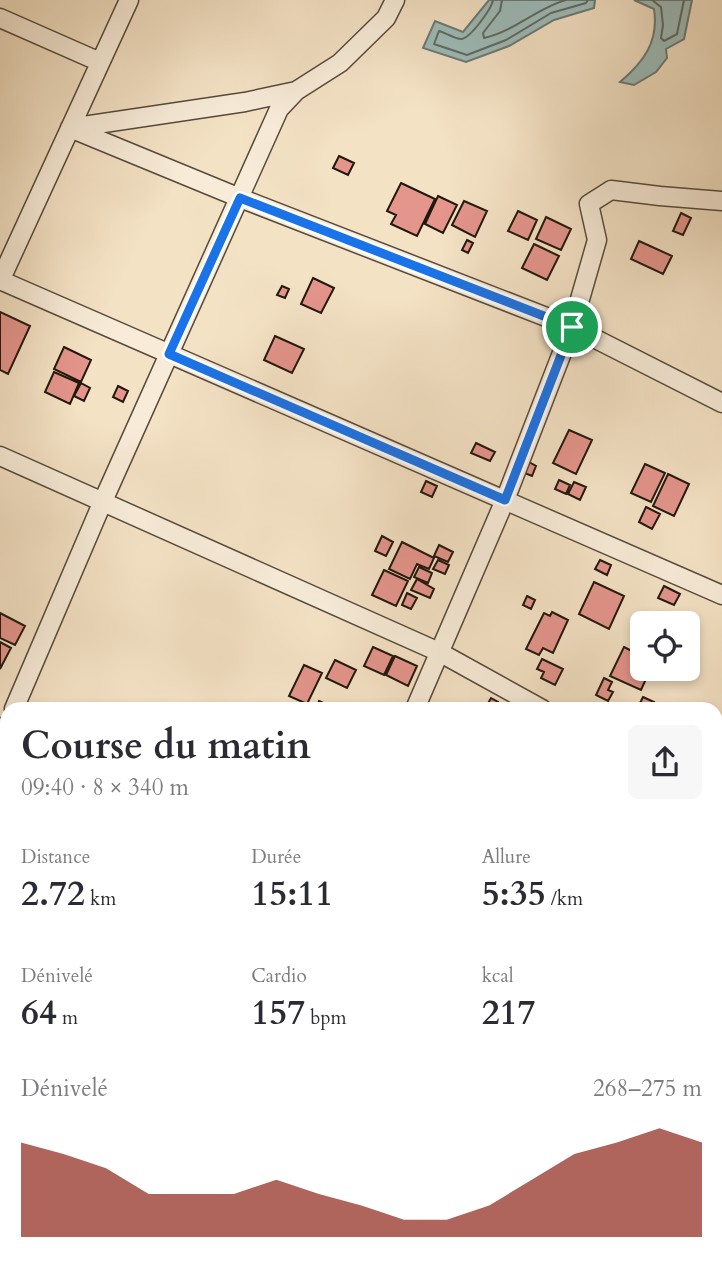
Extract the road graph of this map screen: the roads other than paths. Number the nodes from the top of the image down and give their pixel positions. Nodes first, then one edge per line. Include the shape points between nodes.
1 (130, 0) edge
2 (395, 0) edge
3 (0, 18) edge
4 (100, 62) junction
5 (296, 91) junction
6 (70, 128) junction
7 (240, 198) junction
8 (722, 201) edge
9 (0, 281) edge
10 (572, 327) junction
11 (169, 354) junction
12 (722, 403) edge
13 (0, 456) edge
14 (505, 500) junction
15 (103, 501) junction
16 (722, 595) edge
17 (439, 652) junction
18 (17, 702) edge
19 (418, 702) edge
20 (528, 702) edge

1 - 4 street
2 - 5 street via 386,18 340,63
3 - 4 street
4 - 6 street
5 - 6 street
5 - 7 street via 279,110
6 - 7 street
6 - 9 street
7 - 10 street
7 - 11 street
8 - 10 street via 611,190 589,204 597,240
9 - 11 street
10 - 12 street
10 - 14 street
11 - 14 street
11 - 15 street
13 - 15 street
14 - 16 street
14 - 17 street
15 - 17 street
15 - 18 street
17 - 19 street
17 - 20 street

